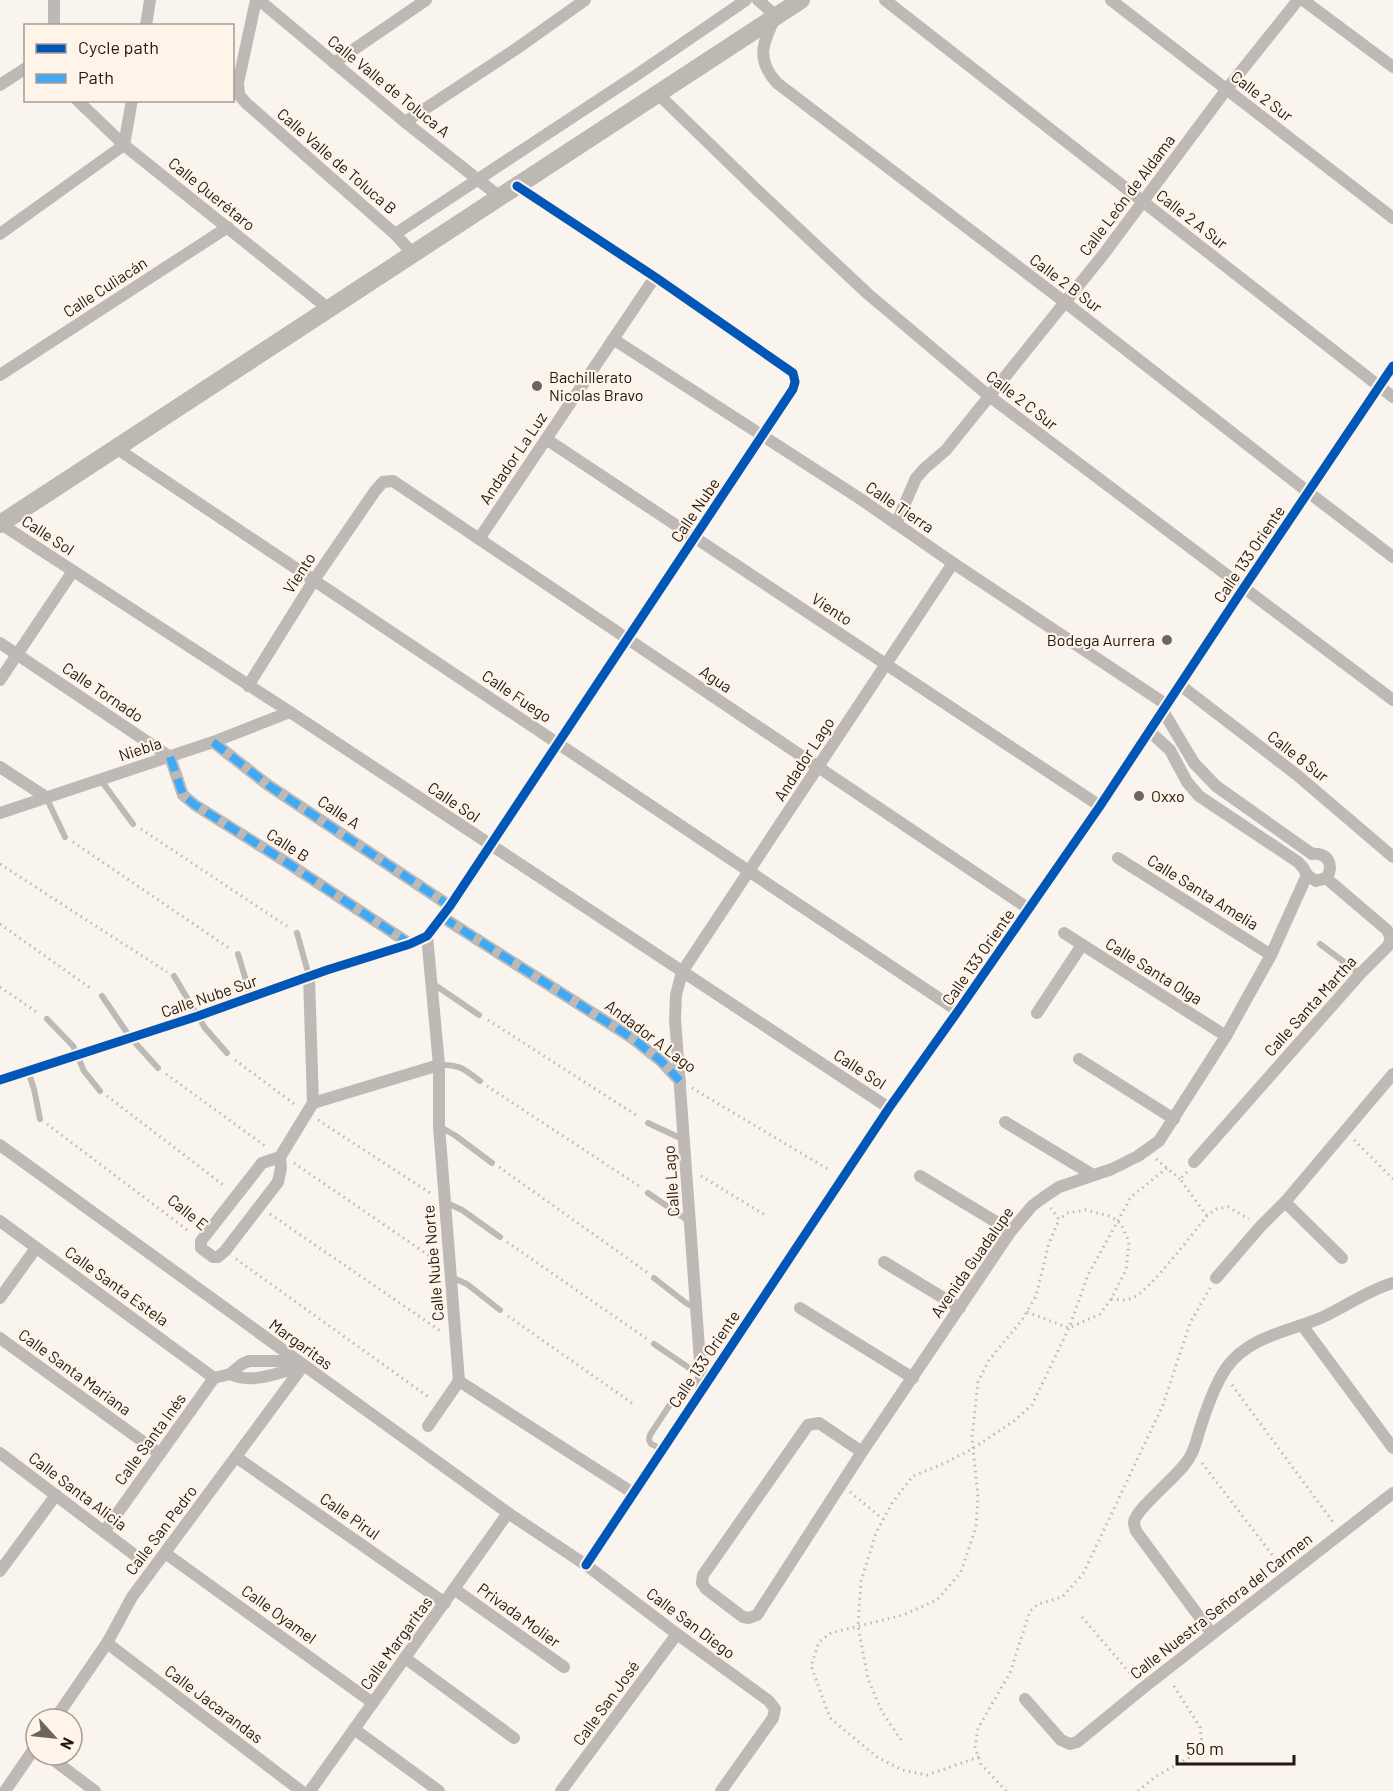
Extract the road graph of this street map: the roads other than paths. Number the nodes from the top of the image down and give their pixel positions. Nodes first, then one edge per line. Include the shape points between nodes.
1 (54, 0) edge
2 (150, 0) edge
3 (257, 0) edge
4 (426, 0) edge
5 (585, 0) edge
6 (746, 0) edge
7 (758, 0) edge
8 (801, 0) edge
9 (885, 0) edge
10 (1111, 0) edge
11 (1298, 0) edge
12 (1303, 0) edge
13 (776, 16) junction
14 (54, 24) edge
15 (146, 24) edge
16 (334, 63) junction
17 (1393, 67) edge
18 (24, 69) edge
19 (0, 85) edge
20 (1226, 90) junction
21 (658, 94) junction
22 (79, 102) edge
23 (132, 102) edge
24 (405, 122) junction
25 (124, 145) junction
26 (478, 179) junction
27 (517, 186) junction
28 (500, 197) junction
29 (1143, 201) junction
30 (1393, 218) edge
31 (228, 227) junction
32 (0, 234) edge
33 (395, 234) junction
34 (413, 254) junction
35 (655, 277) junction
36 (1066, 303) junction
37 (329, 309) junction
38 (613, 339) junction
39 (1393, 366) edge
40 (0, 375) edge
41 (1379, 387) junction
42 (989, 396) junction
43 (1393, 397) edge
44 (763, 435) junction
45 (546, 439) junction
46 (116, 448) junction
47 (383, 482) joint
48 (1308, 492) junction
49 (0, 524) edge
50 (896, 524) junction
51 (695, 538) junction
52 (479, 539) junction
53 (1393, 556) edge
54 (954, 563) junction
55 (73, 571) junction
56 (314, 580) junction
57 (1243, 589) junction
58 (627, 639) junction
59 (0, 644) edge
60 (17, 654) junction
61 (886, 664) junction
62 (0, 680) edge
63 (1180, 685) junction
64 (248, 686) junction
65 (1393, 700) edge
66 (1165, 708) junction
67 (290, 712) junction
68 (1149, 731) junction
69 (213, 742) junction
70 (558, 743) junction
71 (170, 756) junction
72 (0, 767) edge
73 (819, 767) junction
74 (1201, 771) junction
75 (100, 779) junction
76 (1187, 782) junction
77 (46, 797) junction
78 (1100, 806) junction
79 (0, 813) edge
80 (133, 824) road end
81 (65, 837) road end
82 (490, 846) junction
83 (1393, 856) edge
84 (1118, 858) dead end
85 (750, 871) junction
86 (1329, 874) junction
87 (1306, 875) junction
88 (450, 906) junction
89 (1029, 909) junction
90 (442, 917) junction
91 (297, 933) road end
92 (1064, 933) dead end
93 (427, 936) junction
94 (410, 944) junction
95 (1320, 944) dead end
96 (1082, 945) junction
97 (238, 954) road end
98 (1271, 954) junction
99 (682, 972) junction
100 (1359, 974) junction
101 (174, 976) road end
102 (309, 977) junction
103 (430, 982) junction
104 (102, 996) road end
105 (251, 997) junction
106 (958, 1011) junction
107 (1037, 1013) dead end
108 (479, 1014) road end
109 (198, 1016) junction
110 (47, 1019) road end
111 (1226, 1036) junction
112 (129, 1037) junction
113 (226, 1053) road end
114 (78, 1055) junction
115 (1079, 1059) dead end
116 (439, 1065) junction
117 (158, 1068) road end
118 (28, 1071) junction
119 (1393, 1074) edge
120 (0, 1080) edge
121 (680, 1080) junction
122 (480, 1081) road end
123 (100, 1091) road end
124 (310, 1108) junction
125 (889, 1108) junction
126 (40, 1119) road end
127 (1174, 1119) junction
128 (1005, 1122) dead end
129 (648, 1123) road end
130 (439, 1126) junction
131 (684, 1138) junction
132 (0, 1146) edge
133 (280, 1157) junction
134 (1194, 1162) road end
135 (492, 1163) road end
136 (1093, 1175) junction
137 (920, 1176) dead end
138 (648, 1193) road end
139 (444, 1202) junction
140 (1285, 1202) junction
141 (0, 1221) edge
142 (690, 1222) junction
143 (1011, 1231) junction
144 (500, 1237) road end
145 (36, 1248) junction
146 (1342, 1258) dead end
147 (884, 1262) dead end
148 (450, 1271) junction
149 (654, 1278) road end
150 (1216, 1278) road end
151 (1393, 1282) edge
152 (0, 1298) edge
153 (800, 1308) dead end
154 (960, 1308) junction
155 (697, 1309) junction
156 (500, 1310) road end
157 (1302, 1325) junction
158 (0, 1338) edge
159 (654, 1344) road end
160 (300, 1364) junction
161 (230, 1374) junction
162 (214, 1378) junction
163 (913, 1378) junction
164 (459, 1381) junction
165 (702, 1383) junction
166 (671, 1403) dead end
167 (428, 1426) dead end
168 (1393, 1448) edge
169 (662, 1449) junction
170 (862, 1452) junction
171 (0, 1453) edge
172 (160, 1454) junction
173 (236, 1457) junction
174 (633, 1493) junction
175 (1393, 1493) edge
176 (56, 1495) junction
177 (508, 1513) junction
178 (104, 1532) junction
179 (165, 1553) junction
180 (136, 1556) dead end
181 (586, 1565) junction
182 (0, 1571) edge
183 (454, 1589) junction
184 (445, 1603) junction
185 (677, 1634) junction
186 (1212, 1634) junction
187 (107, 1643) junction
188 (405, 1658) junction
189 (564, 1667) dead end
190 (1025, 1699) dead end
191 (373, 1703) junction
192 (63, 1707) edge
193 (354, 1729) junction
194 (514, 1738) dead end
195 (24, 1764) edge
196 (63, 1767) edge
197 (5, 1791) edge
198 (95, 1791) edge
199 (301, 1791) edge
200 (310, 1791) edge
201 (439, 1791) edge
202 (561, 1791) edge
203 (721, 1791) edge

1 - 14 street
2 - 15 street
3 - 16 street, Calle Valle de Toluca A
3 - 33 street, Calle Valle de Toluca B via 238,83 239,94
4 - 16 street
5 - 24 street
6 - 26 street
7 - 13 street
8 - 13 main road
9 - 29 street, Calle 2 A Sur
10 - 20 street, Calle 2 Sur
11 - 20 street, Calle León de Aldama
12 - 17 street
13 - 21 main road
13 - 36 street, Calle 2 B Sur via 762,60 777,83
16 - 24 street, Calle Valle de Toluca A
18 - 19 street
20 - 29 street, Calle León de Aldama
20 - 30 street, Calle 2 Sur
21 - 27 main road
21 - 42 street, Calle 2 C Sur via 868,294
22 - 25 street, Calle Querétaro
23 - 25 street
24 - 26 street, Calle Valle de Toluca A
25 - 31 street, Calle Querétaro
25 - 32 street
26 - 28 street, Calle Valle de Toluca A
26 - 33 street
27 - 28 main road
27 - 35 street, Calle Nube
28 - 34 main road
29 - 36 street, Calle León de Aldama
29 - 41 street, Calle 2 A Sur
31 - 37 street, Calle Querétaro
31 - 40 street, Calle Culiacán
33 - 34 street, Calle Valle de Toluca B
34 - 37 main road
35 - 38 street, Andador La Luz
35 - 44 street, Calle Nube via 793,373 793,389
36 - 42 street, Calle León de Aldama
36 - 48 street, Calle 2 B Sur
37 - 46 main road
38 - 44 street, Calle Tierra
38 - 45 street, Andador La Luz
39 - 41 street, Calle 133 Oriente
41 - 43 street, Calle 2 A Sur
41 - 48 street, Calle 133 Oriente
42 - 50 street, Calle León de Aldama via 946,450 916,478
42 - 57 street, Calle 2 C Sur
44 - 50 street, Calle Tierra
44 - 51 street, Calle Nube
45 - 51 street, Viento
45 - 52 street, Andador La Luz
46 - 49 main road
46 - 56 street, Calle Fuego
47 - 52 street, Agua via 393,481
47 - 56 street, Viento
48 - 53 street, Calle 2 B Sur
48 - 57 street, Calle 133 Oriente
49 - 55 street, Calle Sol
50 - 54 street, Calle Tierra
51 - 58 street, Calle Nube
51 - 61 street, Viento
52 - 58 street, Agua
54 - 61 street, Andador Lago
54 - 66 street, Calle Tierra
55 - 60 street
55 - 64 street, Calle Sol
56 - 64 street, Viento
56 - 70 street, Calle Fuego
57 - 63 street, Calle 133 Oriente
57 - 65 street, Calle 2 C Sur
58 - 70 street, Calle Nube
58 - 73 street, Agua
59 - 60 street, Calle Tornado
60 - 62 street
60 - 71 street, Calle Tornado
61 - 73 street, Andador Lago
61 - 78 street, Viento
63 - 66 street, Calle 133 Oriente
63 - 83 street, Calle 8 Sur via 1297,775
64 - 67 street, Calle Sol
66 - 68 street, Calle 133 Oriente
66 - 74 street
67 - 69 street, Niebla
67 - 82 street, Calle Sol
68 - 76 street via 1170,750
68 - 78 street, Calle 133 Oriente
69 - 71 street, Niebla
69 - 88 street, Calle A via 268,785
70 - 82 street, Calle Nube
70 - 85 street, Calle Fuego
71 - 75 street, Niebla
71 - 94 street, Calle B via 183,795 195,806
72 - 77 street
73 - 85 street, Andador Lago
73 - 89 street, Agua
74 - 76 street
74 - 86 street via 1312,854 1326,857
75 - 77 street, Niebla
75 - 80 lane
76 - 87 street via 1199,796 1298,862
77 - 79 street, Niebla
77 - 81 lane
78 - 89 street, Calle 133 Oriente
82 - 88 street, Calle Nube
82 - 99 street, Calle Sol
84 - 98 street, Calle Santa Amelia
85 - 99 street, Andador Lago
85 - 106 street, Calle Fuego
86 - 87 street via 1316,881
86 - 100 street, Calle Santa Martha via 1391,938 1388,946
87 - 98 street, Avenida Guadalupe
88 - 90 street, Calle Nube
89 - 106 street, Calle 133 Oriente
90 - 93 street, Calle Nube
90 - 121 street, Andador A Lago via 632,1038
91 - 102 lane
92 - 96 street, Calle Santa Olga
93 - 94 street, Calle Nube Sur
93 - 103 street, Calle Nube Norte
94 - 102 street, Calle Nube Sur
95 - 100 lane
96 - 107 street
96 - 111 street, Calle Santa Olga
97 - 105 lane
98 - 111 street, Avenida Guadalupe
99 - 121 street, Calle Lago via 675,1019
99 - 125 street, Calle Sol
100 - 134 street, Calle Santa Martha
101 - 109 lane
102 - 105 street, Calle Nube Sur
102 - 124 street
103 - 108 lane
103 - 116 street, Calle Nube Norte
104 - 112 lane
105 - 109 street, Calle Nube Sur
106 - 125 street, Calle 133 Oriente
109 - 112 street, Calle Nube Sur
109 - 113 lane
110 - 114 lane
111 - 127 street, Avenida Guadalupe
112 - 114 street, Calle Nube Sur
112 - 117 lane
114 - 118 street, Calle Nube Sur
114 - 123 lane via 84,1071
115 - 127 street
116 - 122 lane via 452,1064
116 - 124 street
116 - 130 street, Calle Nube Norte
118 - 120 street, Calle Nube Sur
118 - 126 lane
119 - 140 street
121 - 131 street, Calle Lago
124 - 133 street
125 - 165 street, Calle 133 Oriente
127 - 136 street, Avenida Guadalupe via 1159,1141 1146,1151
128 - 136 street
129 - 131 lane
130 - 135 lane
130 - 139 street, Calle Nube Norte
131 - 142 street, Calle Lago
132 - 160 street, Margaritas
133 - 133 street, Calle E via 278,1182 225,1251 213,1257 201,1248 201,1241 262,1163
136 - 143 street, Avenida Guadalupe via 1044,1197
137 - 143 street
138 - 142 lane
139 - 144 lane
139 - 148 street, Calle Nube Norte
140 - 146 street
140 - 150 street
141 - 145 street, Calle Santa Estela
142 - 155 street, Calle Lago
143 - 154 street, Avenida Guadalupe
145 - 152 street
145 - 162 street, Calle Santa Estela
147 - 154 street
148 - 156 lane
148 - 164 street, Calle Nube Norte
149 - 155 lane
151 - 157 street
153 - 163 street
154 - 163 street, Avenida Guadalupe
155 - 165 street, Calle Lago
157 - 168 street
157 - 186 street via 1275,1333 1246,1349 1227,1367 1205,1412 1194,1452 1134,1521 1136,1531
158 - 172 street, Calle Santa Mariana
159 - 165 lane
160 - 161 street via 252,1379
160 - 161 street via 249,1361
160 - 173 street, Calle San Pedro
160 - 177 street, Margaritas
161 - 162 street
162 - 172 street, Calle Santa Inés
163 - 170 street, Avenida Guadalupe
164 - 167 street
164 - 174 street
165 - 169 street, Calle 133 Oriente
166 - 169 lane via 649,1440
169 - 174 street, Calle 133 Oriente
170 - 170 street, Avenida Guadalupe via 757,1615 743,1617 706,1589 703,1575 808,1425 819,1423
171 - 176 street, Calle Santa Alicia
172 - 178 street, Calle Santa Inés
173 - 179 street, Calle San Pedro
173 - 184 street, Calle Pirul
174 - 181 street, Calle 133 Oriente
175 - 186 street, Calle Nuestra Señora del Carmen
176 - 178 street, Calle Santa Alicia
176 - 182 street
177 - 181 street, Margaritas
177 - 183 street, Calle Margaritas
178 - 180 street, Calle Santa Alicia
179 - 187 street, Calle San Pedro via 132,1597
179 - 191 street, Calle Oyamel
181 - 185 street, Calle San Diego
183 - 184 street, Calle Margaritas
183 - 189 street, Privada Molier
184 - 188 street, Calle Margaritas
185 - 202 street, Calle San José
185 - 203 street, Calle San Diego via 769,1701 775,1710
186 - 190 street, Calle Nuestra Señora del Carmen via 1077,1742 1061,1740
187 - 192 street, Calle San Pedro
187 - 199 street, Calle Jacarandas
188 - 191 street, Calle Margaritas
188 - 194 street
191 - 193 street, Calle Margaritas
193 - 200 street, Calle Margaritas
193 - 201 street
195 - 197 street
196 - 198 street

